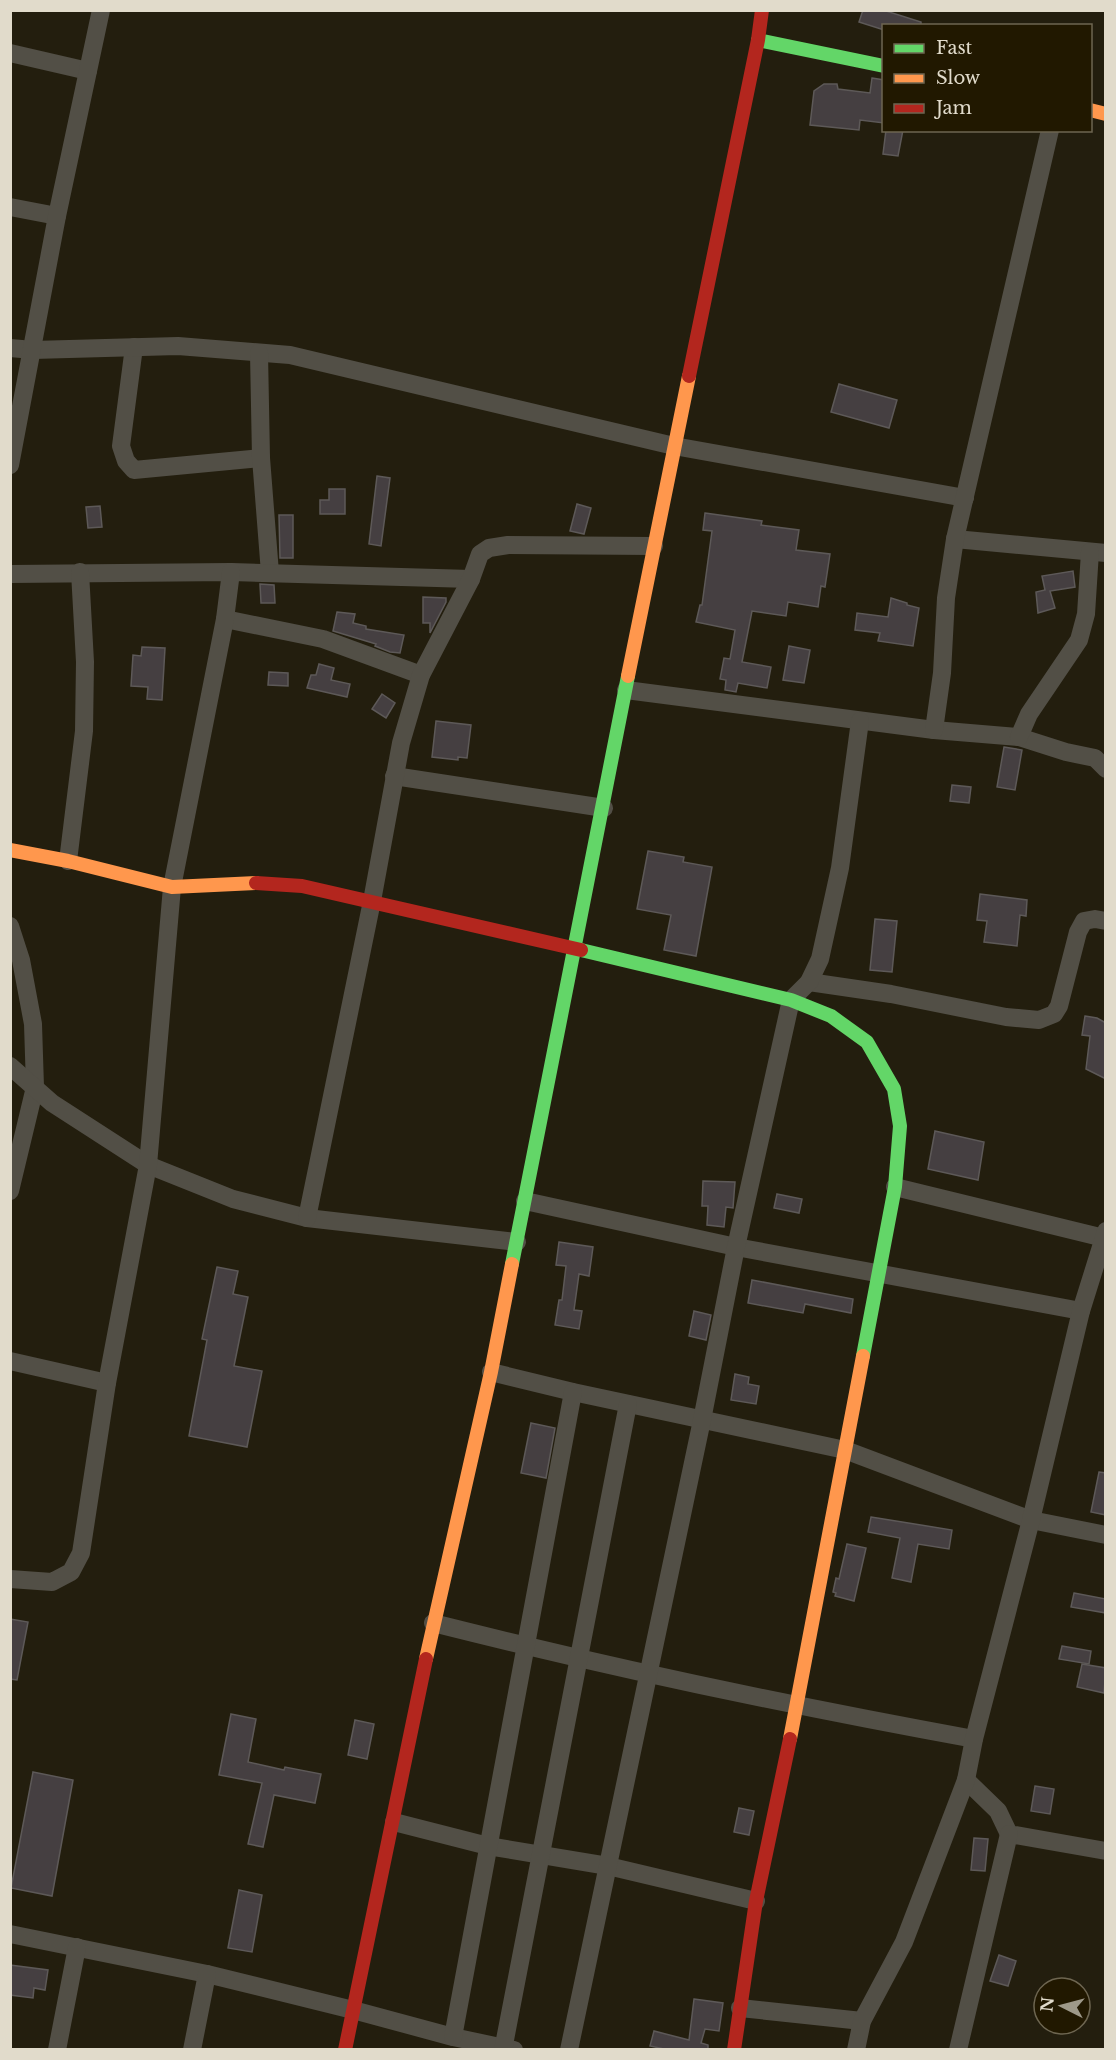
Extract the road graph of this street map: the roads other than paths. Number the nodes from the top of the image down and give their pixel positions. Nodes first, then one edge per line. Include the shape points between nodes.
1 (101, 10) edge
2 (762, 10) edge
3 (758, 40) junction
4 (10, 53) edge
5 (882, 66) edge
6 (88, 71) junction
7 (1050, 132) edge
8 (10, 207) edge
9 (57, 216) junction
10 (134, 347) junction
11 (10, 348) edge
12 (33, 350) junction
13 (259, 353) junction
14 (674, 446) junction
15 (261, 458) junction
16 (10, 465) edge
17 (965, 498) junction
18 (955, 539) junction
19 (654, 546) junction
20 (1098, 552) edge
21 (80, 572) junction
22 (231, 572) junction
23 (270, 573) junction
24 (10, 574) edge
25 (471, 579) junction
26 (225, 619) junction
27 (421, 675) junction
28 (626, 690) junction
29 (860, 721) junction
30 (934, 730) junction
31 (1019, 737) junction
32 (1106, 769) edge
33 (394, 776) junction
34 (604, 808) junction
35 (10, 850) edge
36 (69, 861) junction
37 (172, 887) junction
38 (372, 902) junction
39 (1106, 921) edge
40 (10, 926) edge
41 (575, 948) junction
42 (809, 982) junction
43 (791, 1000) junction
44 (10, 1066) edge
45 (35, 1087) junction
46 (148, 1164) junction
47 (895, 1187) junction
48 (10, 1191) edge
49 (525, 1201) junction
50 (307, 1218) junction
51 (1105, 1235) edge
52 (517, 1242) junction
53 (736, 1247) junction
54 (878, 1273) junction
55 (1082, 1311) junction
56 (10, 1361) edge
57 (491, 1372) junction
58 (107, 1383) junction
59 (573, 1392) junction
60 (628, 1404) junction
61 (702, 1420) junction
62 (845, 1450) junction
63 (1031, 1520) junction
64 (1106, 1535) edge
65 (10, 1579) edge
66 (433, 1623) junction
67 (527, 1647) junction
68 (578, 1658) junction
69 (648, 1673) junction
70 (797, 1706) junction
71 (974, 1739) junction
72 (966, 1780) junction
73 (394, 1822) junction
74 (1009, 1834) junction
75 (488, 1846) junction
76 (1106, 1851) edge
77 (542, 1854) junction
78 (608, 1866) junction
79 (756, 1901) junction
80 (10, 1934) edge
81 (77, 1947) junction
82 (207, 1974) junction
83 (740, 2008) junction
84 (353, 2010) junction
85 (862, 2021) junction
86 (453, 2037) junction
87 (57, 2049) edge
88 (192, 2049) edge
89 (345, 2049) edge
90 (507, 2049) edge
91 (570, 2049) edge
92 (734, 2049) edge
93 (856, 2049) edge
94 (958, 2049) edge

1 - 6 street
2 - 3 main road
3 - 5 main road
3 - 14 main road
4 - 6 street
6 - 9 street
7 - 17 street
8 - 9 street
9 - 12 street
10 - 12 street
10 - 13 street via 178,346
10 - 15 street via 121,446 134,470
11 - 12 street
12 - 16 street
13 - 14 street via 290,355
13 - 15 street
14 - 17 street
14 - 19 main road
15 - 23 street
17 - 18 street
18 - 20 street
18 - 30 street
19 - 25 street via 499,546 480,554
19 - 28 main road
20 - 31 street via 1079,640 1029,714
21 - 22 street
21 - 24 street
21 - 36 street via 84,731
22 - 23 street
22 - 26 street
23 - 25 street
25 - 27 street
26 - 27 street via 323,639
26 - 37 street
27 - 33 street
28 - 29 street
28 - 34 main road
29 - 30 street
29 - 42 street via 840,868 820,959
30 - 31 street
31 - 32 street via 1095,758
33 - 34 street
33 - 38 street
34 - 41 main road
35 - 36 main road
36 - 37 main road
37 - 38 main road via 248,882 302,886
37 - 46 street
38 - 41 main road
38 - 50 street
39 - 42 street via 1084,921 1059,1006 1054,1014 1039,1020
40 - 45 street via 33,1024
41 - 43 main road
41 - 49 main road
42 - 43 street
43 - 47 main road via 831,1016 867,1042 894,1089 900,1126
43 - 53 street
44 - 45 street
45 - 46 street via 52,1103
45 - 48 street
46 - 50 street via 233,1198
46 - 58 street
47 - 51 street
47 - 54 main road
49 - 52 main road
49 - 53 street
50 - 52 street
51 - 55 street
52 - 57 main road
53 - 54 street
53 - 61 street
54 - 55 street
54 - 62 main road
55 - 63 street
56 - 58 street
57 - 59 street
57 - 66 main road
58 - 65 street via 81,1553 71,1572 52,1582
59 - 60 street
59 - 67 street
60 - 61 street
60 - 68 street
61 - 62 street
61 - 69 street
62 - 63 street
62 - 70 main road
63 - 64 street
63 - 71 street
66 - 67 street
66 - 73 main road
67 - 68 street
67 - 75 street
68 - 69 street
68 - 77 street
69 - 70 street
69 - 78 street
70 - 71 street
70 - 79 main road
71 - 72 street
72 - 74 street via 998,1811
72 - 85 street via 904,1942
73 - 75 street
73 - 84 main road
74 - 76 street
74 - 94 street
75 - 77 street
75 - 86 street
77 - 78 street
77 - 90 street
78 - 79 street
78 - 91 street
79 - 83 main road
80 - 81 street
81 - 82 street
81 - 87 street
82 - 84 street
82 - 88 street
83 - 85 street
83 - 92 main road
84 - 86 street
84 - 89 main road
85 - 93 street
86 - 90 street

